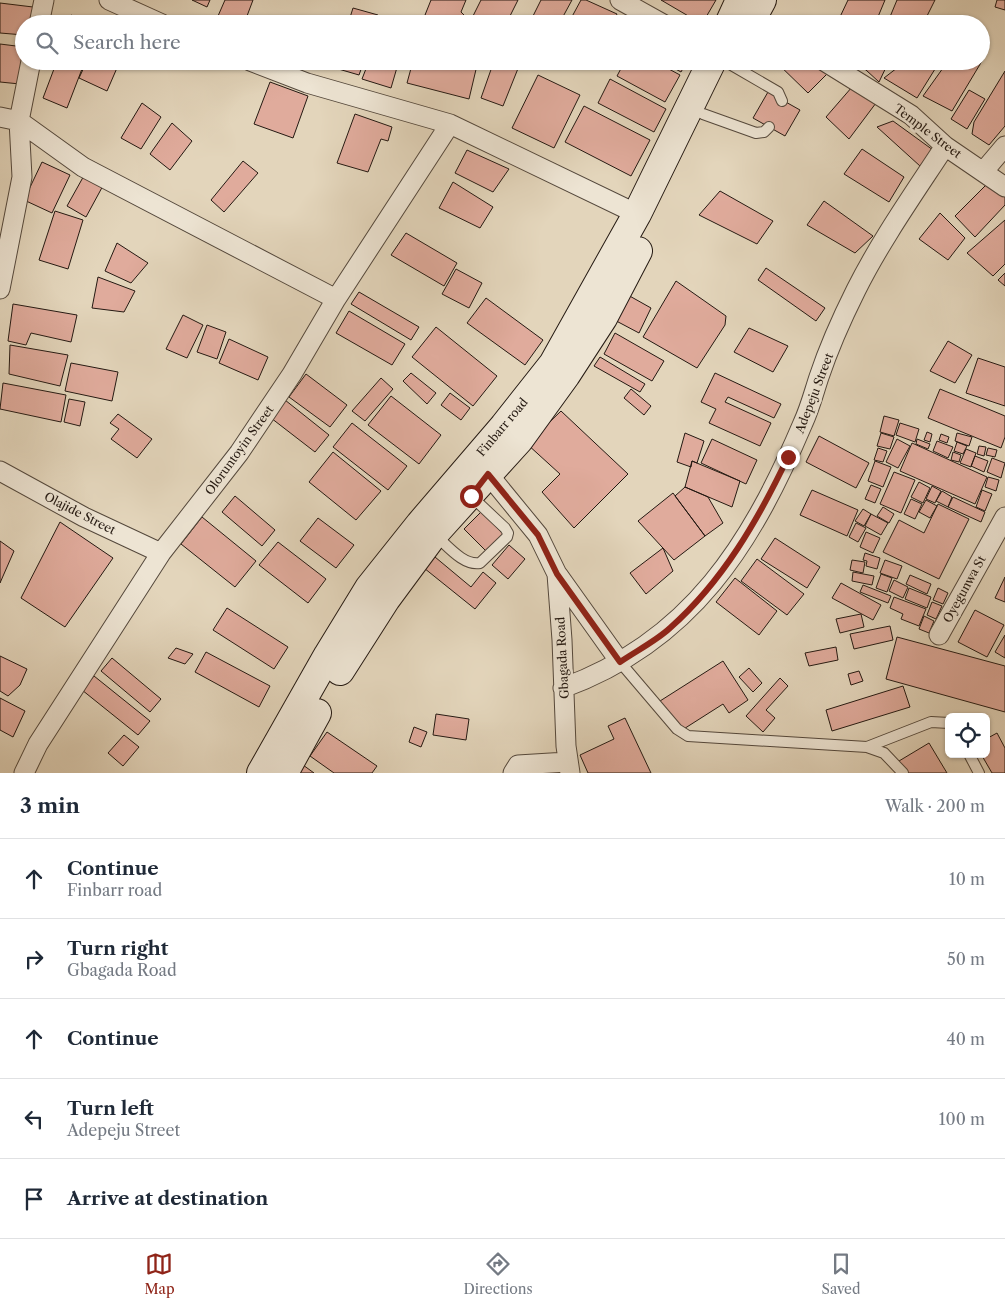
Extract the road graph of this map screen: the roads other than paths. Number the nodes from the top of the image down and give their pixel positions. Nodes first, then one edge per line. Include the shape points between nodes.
1 (44, 0) edge
2 (109, 0) edge
3 (620, 0) edge
4 (40, 15) edge
5 (142, 15) edge
6 (648, 15) edge
7 (29, 70) edge
8 (273, 70) edge
9 (718, 70) edge
10 (720, 70) edge
11 (738, 70) edge
12 (838, 70) edge
13 (782, 101) dead end
14 (703, 114) junction
15 (0, 117) edge
16 (19, 121) junction
17 (450, 124) junction
18 (769, 127) dead end
19 (945, 146) junction
20 (1005, 146) edge
21 (983, 172) junction
22 (1005, 187) edge
23 (637, 214) junction
24 (0, 289) edge
25 (336, 298) junction
26 (0, 472) edge
27 (488, 474) junction
28 (474, 498) junction
29 (1005, 517) edge
30 (438, 538) junction
31 (161, 553) junction
32 (557, 574) junction
33 (939, 635) dead end
34 (620, 662) junction
35 (563, 688) junction
36 (945, 723) edge
37 (867, 747) junction
38 (971, 758) edge
39 (568, 768) edge
40 (24, 773) edge
41 (261, 773) edge
42 (284, 773) edge
43 (513, 773) edge
44 (902, 773) edge
45 (979, 773) edge

1 - 4 street
2 - 5 street
3 - 6 street
7 - 16 street
8 - 17 street via 307,83
9 - 23 main road, Finbarr road
10 - 14 main road, Finbarr road
11 - 13 lane via 778,92
12 - 19 street, Temple Street via 911,116
14 - 18 lane via 756,133
14 - 27 main road, Finbarr road via 648,232 603,318 524,433
15 - 16 street
16 - 24 street via 22,177
16 - 25 street via 83,167
17 - 23 street
17 - 25 street, Oloruntoyin Street
19 - 21 street, Temple Street
19 - 34 street, Adepeju Street via 856,289 804,421 751,530 718,577 670,629
20 - 21 street
21 - 22 street, Temple Street
23 - 41 main road, Finbarr road via 553,364 369,588
25 - 31 street, Oloruntoyin Street via 292,374 244,445
26 - 31 street, Olajide Street
27 - 28 main road, Finbarr road
27 - 32 street, Gbagada Road via 538,535
28 - 30 main road, Finbarr road
28 - 30 lane via 505,528 507,537 476,564 466,562
29 - 33 street, Oyegunwa St
30 - 42 main road, Finbarr road via 386,599 343,665
31 - 40 street, Oloruntoyin Street via 38,744
32 - 34 street
32 - 35 street, Gbagada Road
34 - 35 street, Adepeju Street
34 - 37 lane via 677,729 688,736
35 - 39 street, Gbagada Road
36 - 37 lane via 931,722
37 - 44 lane via 884,753
38 - 45 lane
39 - 43 street via 518,766

